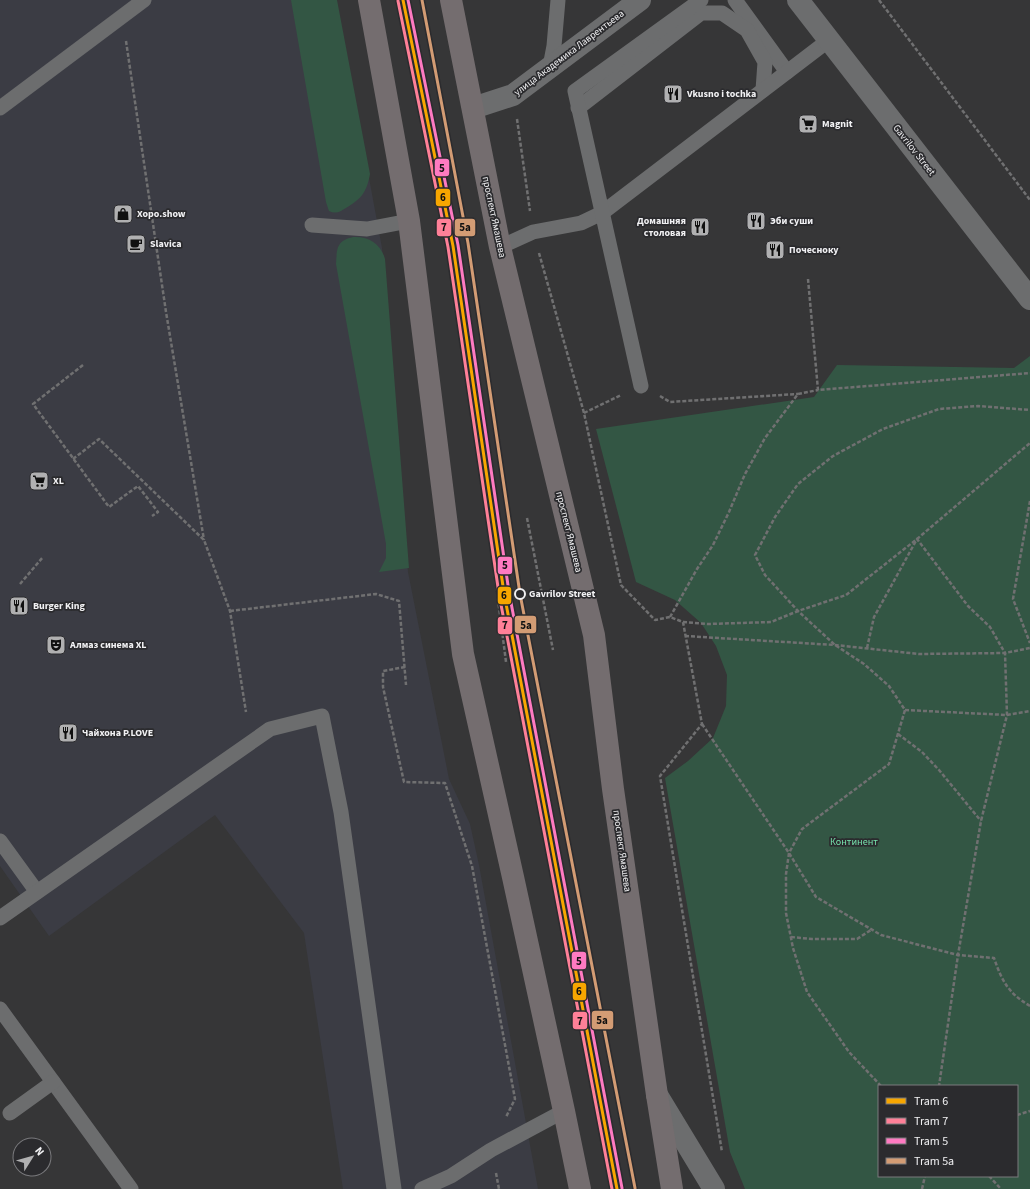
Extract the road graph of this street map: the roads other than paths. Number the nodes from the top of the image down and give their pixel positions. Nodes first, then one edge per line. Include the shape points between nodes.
1 (144, 0) edge
2 (369, 0) edge
3 (451, 0) edge
4 (558, 0) edge
5 (640, 0) edge
6 (701, 0) edge
7 (735, 0) edge
8 (798, 0) edge
9 (829, 40) junction
10 (550, 67) junction
11 (788, 72) junction
12 (763, 90) junction
13 (0, 108) edge
14 (473, 108) junction
15 (578, 108) junction
16 (602, 214) junction
17 (409, 221) junction
18 (312, 225) dead end
19 (500, 247) junction
20 (1030, 299) edge
21 (641, 386) road end
22 (0, 840) edge
23 (37, 892) junction
24 (0, 918) edge
25 (0, 1009) edge
26 (53, 1082) junction
27 (657, 1095) junction
28 (564, 1111) junction
29 (10, 1113) dead end
30 (131, 1189) edge
31 (394, 1189) edge
32 (422, 1189) edge
33 (580, 1189) edge
34 (672, 1189) edge
35 (714, 1189) edge

1 - 13 lane
2 - 17 main road
3 - 14 main road, проспект Ямашева
4 - 10 lane
5 - 10 street, улица Академика Лаврентьева
6 - 15 lane via 575,91
7 - 11 lane
8 - 9 street, Gavrilov Street
9 - 11 lane
9 - 20 street, Gavrilov Street
10 - 14 street, улица Академика Лаврентьева via 513,95
11 - 12 lane
12 - 15 lane via 765,62 747,30 722,13 701,13
12 - 16 lane
14 - 19 main road, проспект Ямашева
15 - 16 lane
16 - 19 lane via 581,223 533,232
16 - 21 lane
17 - 18 lane via 367,229
17 - 28 main road via 463,654
19 - 27 main road, проспект Ямашева via 594,635
22 - 23 lane
23 - 24 lane
23 - 31 lane via 270,729 322,716 342,812
25 - 26 lane
26 - 29 lane
26 - 30 lane
27 - 34 main road, проспект Ямашева
27 - 35 street
28 - 32 lane via 491,1150 451,1176
28 - 33 main road

